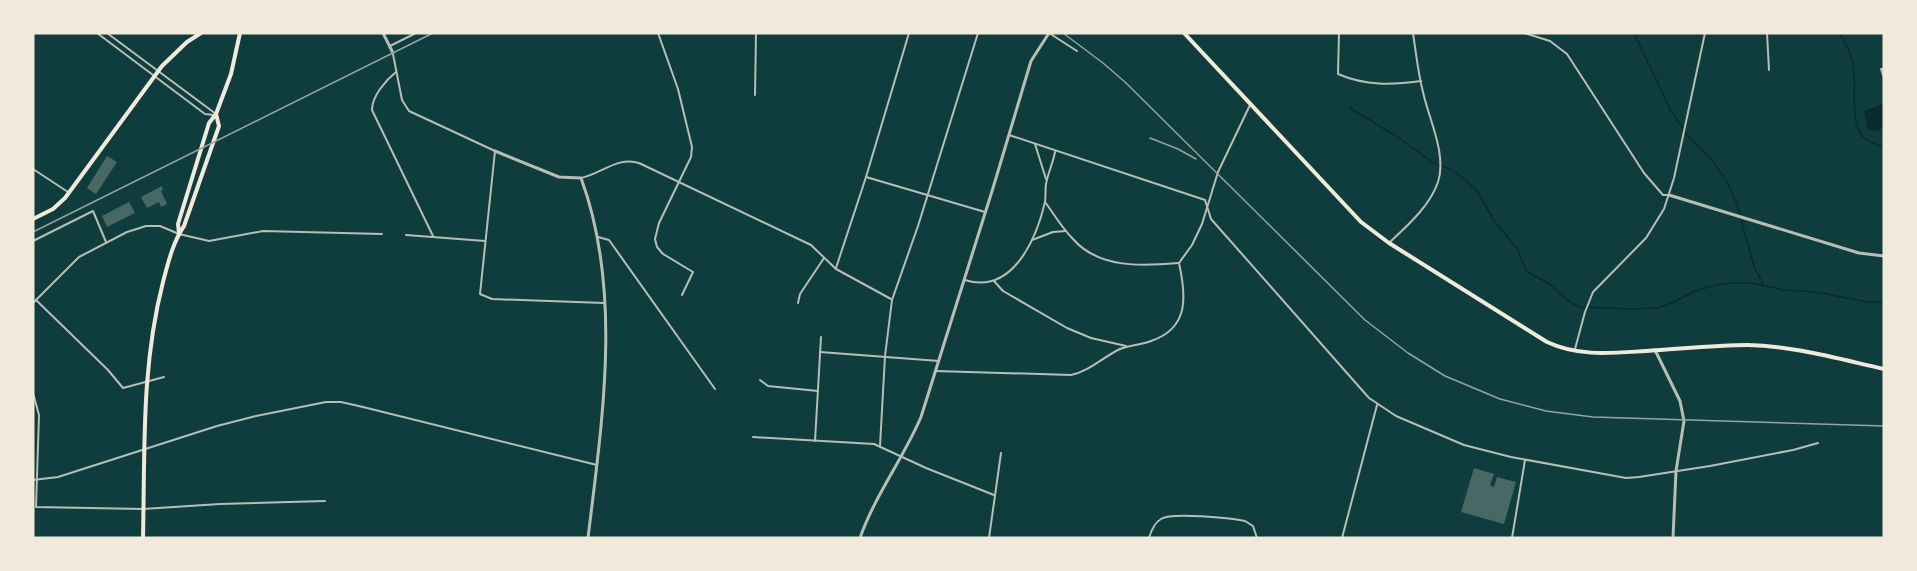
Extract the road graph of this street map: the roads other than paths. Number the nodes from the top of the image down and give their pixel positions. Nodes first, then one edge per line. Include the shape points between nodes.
1 (97, 33) edge
2 (106, 33) edge
3 (201, 33) edge
4 (240, 33) edge
5 (383, 33) edge
6 (416, 33) edge
7 (658, 33) edge
8 (756, 33) edge
9 (909, 33) edge
10 (978, 33) edge
11 (1049, 33) edge
12 (1184, 33) edge
13 (1339, 33) edge
14 (1413, 33) edge
15 (1524, 33) edge
16 (1705, 33) edge
17 (1767, 33) edge
18 (390, 46) junction
19 (1077, 51) dead end
20 (393, 53) joint
21 (1884, 69) edge
22 (1769, 70) dead end
23 (159, 71) junction
24 (396, 72) junction
25 (155, 76) junction
26 (1884, 78) edge
27 (1421, 81) junction
28 (755, 94) dead end
29 (1250, 105) junction
30 (216, 114) junction
31 (1009, 135) junction
32 (1035, 144) junction
33 (495, 151) junction
34 (1055, 152) junction
35 (33, 169) edge
36 (867, 177) junction
37 (581, 178) junction
38 (1046, 181) junction
39 (678, 183) junction
40 (69, 193) junction
41 (1669, 195) junction
42 (927, 196) junction
43 (1045, 202) junction
44 (1208, 206) junction
45 (986, 212) junction
46 (33, 219) edge
47 (1066, 231) junction
48 (179, 234) junction
49 (382, 234) dead end
50 (406, 235) dead end
51 (433, 236) junction
52 (598, 237) junction
53 (1032, 240) junction
54 (33, 241) edge
55 (485, 241) junction
56 (106, 242) junction
57 (1389, 243) junction
58 (1884, 256) edge
59 (824, 258) junction
60 (1179, 263) junction
61 (836, 269) junction
62 (964, 279) junction
63 (994, 281) junction
64 (1884, 284) edge
65 (682, 295) dead end
66 (892, 300) junction
67 (34, 302) edge
68 (604, 303) junction
69 (798, 303) dead end
70 (1884, 322) edge
71 (821, 337) dead end
72 (1128, 347) junction
73 (1655, 350) junction
74 (820, 352) junction
75 (1574, 352) junction
76 (885, 356) junction
77 (939, 361) junction
78 (1884, 369) edge
79 (936, 371) junction
80 (164, 377) dead end
81 (760, 380) dead end
82 (146, 382) junction
83 (715, 389) dead end
84 (818, 391) junction
85 (33, 393) edge
86 (1377, 405) junction
87 (753, 437) dead end
88 (815, 441) junction
89 (1818, 443) dead end
90 (880, 446) junction
91 (144, 449) junction
92 (1001, 453) dead end
93 (902, 457) junction
94 (1525, 460) junction
95 (597, 465) junction
96 (1676, 471) junction
97 (35, 480) edge
98 (994, 495) junction
99 (325, 501) dead end
100 (143, 508) junction
101 (143, 538) edge
102 (588, 538) edge
103 (860, 538) edge
104 (989, 538) edge
105 (1149, 538) edge
106 (1257, 538) edge
107 (1342, 538) edge
108 (1512, 538) edge
109 (1673, 538) edge

1 - 25 street
2 - 23 street
3 - 23 main road
4 - 30 main road via 231,74
5 - 18 street
6 - 18 street
7 - 39 street via 678,89 692,147
8 - 28 street
9 - 36 street
10 - 42 street
11 - 19 street
11 - 31 street via 1031,61
12 - 29 main road
13 - 27 street via 1338,74 1377,85
14 - 27 street
15 - 41 street via 1551,41 1568,54 1644,173 1663,195
16 - 41 street
17 - 22 street
18 - 20 street
20 - 24 street
21 - 26 street
23 - 25 main road
23 - 30 street
24 - 33 street via 402,100 409,111
24 - 51 street via 374,100 372,110
25 - 30 street via 205,114
25 - 40 main road
27 - 57 street via 1439,152 1439,177 1427,203
29 - 44 street via 1217,174
29 - 57 main road via 1355,216
30 - 48 main road via 209,123 178,224
30 - 48 main road via 219,126
31 - 32 street
31 - 45 street
32 - 34 street
32 - 38 street
33 - 37 street via 559,177
33 - 55 street
34 - 38 street
34 - 44 street via 1205,200
35 - 40 street
36 - 42 street
36 - 61 street
37 - 39 street via 626,160
37 - 52 street
38 - 43 street
39 - 59 street via 811,245
39 - 65 street via 659,223 655,243 663,254 693,273
40 - 46 main road
41 - 58 street via 1859,253
41 - 75 street via 1646,238 1593,292
42 - 45 street
42 - 66 street
43 - 47 street
43 - 53 street
44 - 60 street via 1198,233
44 - 86 street via 1211,219
45 - 62 street
47 - 53 street
47 - 60 street via 1078,244 1106,259 1134,266
48 - 49 street via 209,241 263,231
48 - 56 street via 160,226 146,226
48 - 82 main road via 154,320
50 - 51 street
51 - 55 street
52 - 68 street
52 - 83 street via 609,240
53 - 63 street via 1015,266
54 - 56 street via 93,211
55 - 68 street via 480,294 492,299
56 - 67 street via 75,260
57 - 75 main road via 1537,338
59 - 61 street
59 - 69 street
60 - 72 street via 1185,292 1182,312 1163,336
61 - 66 street
62 - 63 street via 978,283
62 - 77 street
63 - 72 street via 1003,291 1066,328
64 - 70 street
66 - 76 street
67 - 82 street via 123,388
68 - 95 street via 606,370
71 - 74 street
72 - 79 street via 1078,374
73 - 75 main road
73 - 78 main road via 1766,346
73 - 96 street via 1680,401 1684,421
74 - 76 street
74 - 84 street
76 - 77 street
76 - 90 street
77 - 79 street
79 - 93 street
80 - 82 street
81 - 84 street via 768,386
82 - 91 main road
84 - 88 street
85 - 97 street via 39,415
86 - 94 street via 1443,437
86 - 107 street
87 - 88 street
88 - 90 street
89 - 96 street
90 - 93 street
91 - 95 street via 227,423 332,402
91 - 97 street via 58,477
91 - 100 main road
92 - 98 street
93 - 98 street
93 - 103 street
94 - 96 street via 1626,478
94 - 108 street
95 - 102 street
96 - 109 street
97 - 100 street via 36,507
98 - 104 street
99 - 100 street
100 - 101 main road
105 - 106 street via 1162,518 1175,515 1245,520 1255,529

